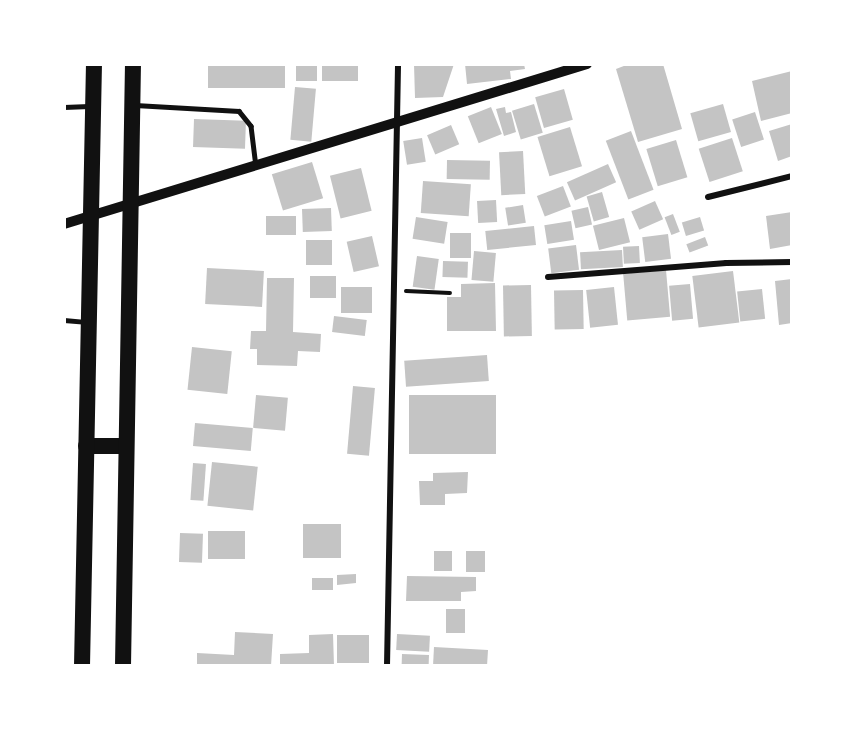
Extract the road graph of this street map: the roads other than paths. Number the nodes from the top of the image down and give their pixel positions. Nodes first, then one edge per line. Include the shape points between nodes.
1 (94, 64) edge
2 (133, 64) edge
3 (398, 64) edge
4 (587, 64) edge
5 (563, 69) edge
6 (132, 105) junction
7 (93, 106) junction
8 (64, 107) edge
9 (397, 121) junction
10 (256, 166) junction
11 (792, 176) edge
12 (708, 196) dead end
13 (130, 206) junction
14 (91, 216) junction
15 (64, 224) edge
16 (792, 262) edge
17 (549, 277) dead end
18 (64, 320) edge
19 (88, 322) junction
20 (86, 446) junction
21 (126, 446) junction
22 (82, 666) edge
23 (123, 666) edge
24 (387, 666) edge

1 - 7 highway
2 - 6 highway
3 - 9 street
4 - 5 street
5 - 9 street
6 - 10 lane via 239,111 251,126
6 - 13 highway
7 - 8 lane
7 - 14 highway
9 - 10 street
9 - 24 street
10 - 13 street
11 - 12 street
13 - 14 street
13 - 21 highway
14 - 15 street
14 - 19 highway
16 - 17 street via 726,263
18 - 19 lane
19 - 20 highway
20 - 21 highway
20 - 22 highway
21 - 23 highway

